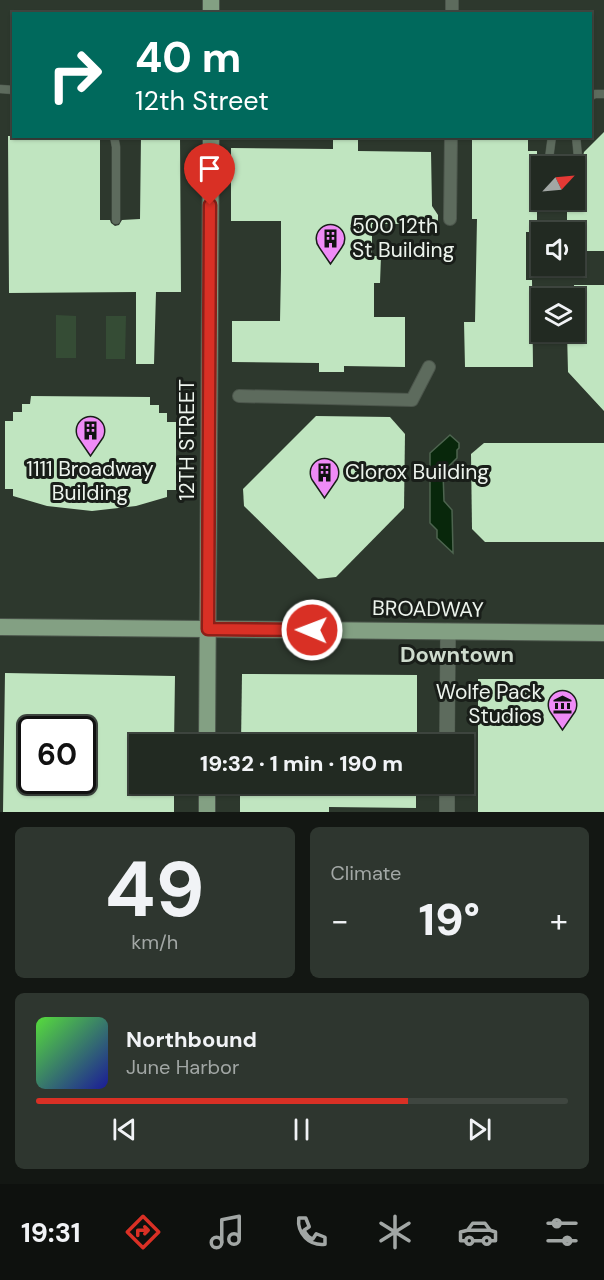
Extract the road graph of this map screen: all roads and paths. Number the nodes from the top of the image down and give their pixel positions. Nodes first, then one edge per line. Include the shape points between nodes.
1 (604, 94) edge
2 (592, 96) edge
3 (114, 138) edge
4 (210, 138) edge
5 (451, 138) edge
6 (552, 138) edge
7 (576, 138) edge
8 (549, 156) edge
9 (578, 156) edge
10 (450, 219) dead end
11 (116, 220) dead end
12 (429, 367) dead end
13 (239, 396) dead end
14 (0, 627) edge
15 (208, 629) junction
16 (448, 631) junction
17 (604, 633) edge
18 (207, 734) edge
19 (447, 734) edge
20 (207, 794) edge
21 (447, 794) edge
22 (207, 812) edge
23 (447, 812) edge

1 - 2 lane
3 - 11 lane
4 - 15 main road, 12TH STREET
5 - 10 street
6 - 8 lane
7 - 9 lane
12 - 13 street via 412,400
14 - 15 main road, BROADWAY
15 - 16 main road, BROADWAY
15 - 18 main road, 12TH STREET
16 - 17 main road, BROADWAY
16 - 19 street
20 - 22 main road
21 - 23 street

